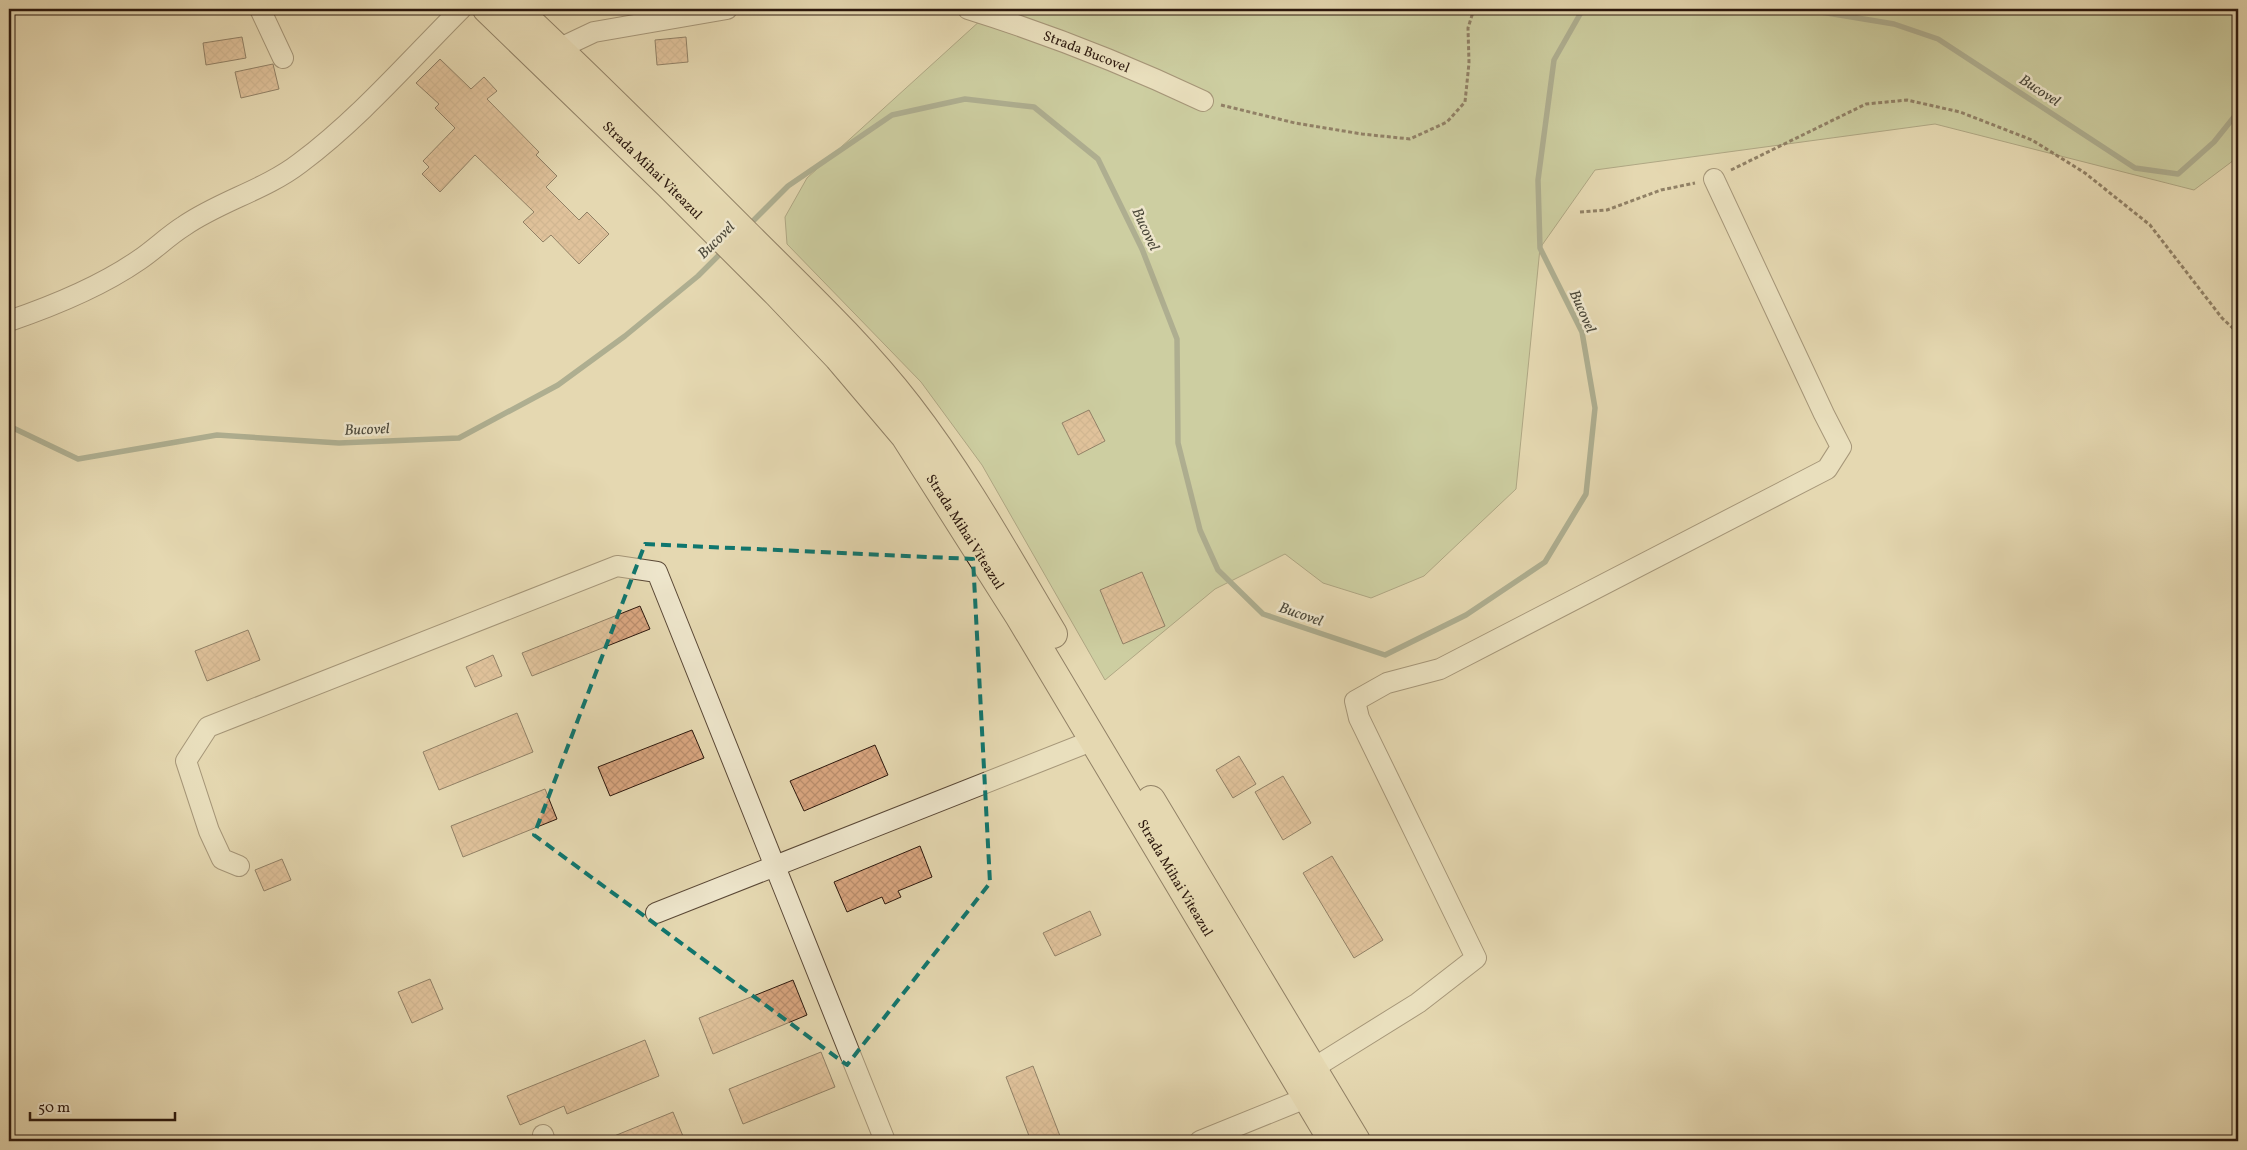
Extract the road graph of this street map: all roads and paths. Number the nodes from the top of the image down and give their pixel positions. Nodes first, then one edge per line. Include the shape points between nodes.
1 (260, 9) edge
2 (461, 9) edge
3 (487, 9) edge
4 (727, 9) edge
5 (968, 9) edge
6 (1474, 9) edge
7 (527, 12) edge
8 (558, 49) junction
9 (283, 58) dead end
10 (1203, 101) joint
11 (676, 178) junction
12 (1714, 179) junction
13 (1580, 212) dead end
14 (784, 286) junction
15 (9, 321) edge
16 (2238, 333) edge
17 (1094, 740) junction
18 (239, 866) dead end
19 (774, 867) junction
20 (656, 913) dead end
21 (1312, 1069) junction
22 (1306, 1098) junction
23 (885, 1141) edge
24 (1200, 1141) edge
25 (1333, 1141) edge
26 (1356, 1141) edge

1 - 9 street
2 - 15 street via 338,132 300,164 275,180 184,225 138,261 89,288
3 - 11 main road, Strada Mihai Viteazul
4 - 8 street via 594,32
5 - 10 street, Strada Bucovel via 1026,26 1149,75
6 - 10 path via 1468,28 1465,102 1447,122 1410,139 1295,123
7 - 8 main road, Strada Mihai Viteazul
8 - 11 main road, Strada Mihai Viteazul
11 - 14 main road, Strada Mihai Viteazul
12 - 13 path via 1661,190 1608,210
12 - 16 path via 1866,104 1907,100 1960,112 2032,140 2093,179 2150,225 2222,318
12 - 21 street via 1841,447 1827,469 1440,669 1387,684 1356,701 1359,718 1476,958 1418,1003
14 - 17 main road, Strada Mihai Viteazul via 905,436 1015,608
14 - 21 main road, Strada Mihai Viteazul via 878,370 939,448
17 - 19 street
17 - 22 main road, Strada Mihai Viteazul
18 - 19 street via 222,860 186,761 208,727 617,566 657,572
19 - 20 street
19 - 23 street
21 - 26 main road, Strada Mihai Viteazul
22 - 24 street
22 - 25 main road, Strada Mihai Viteazul

